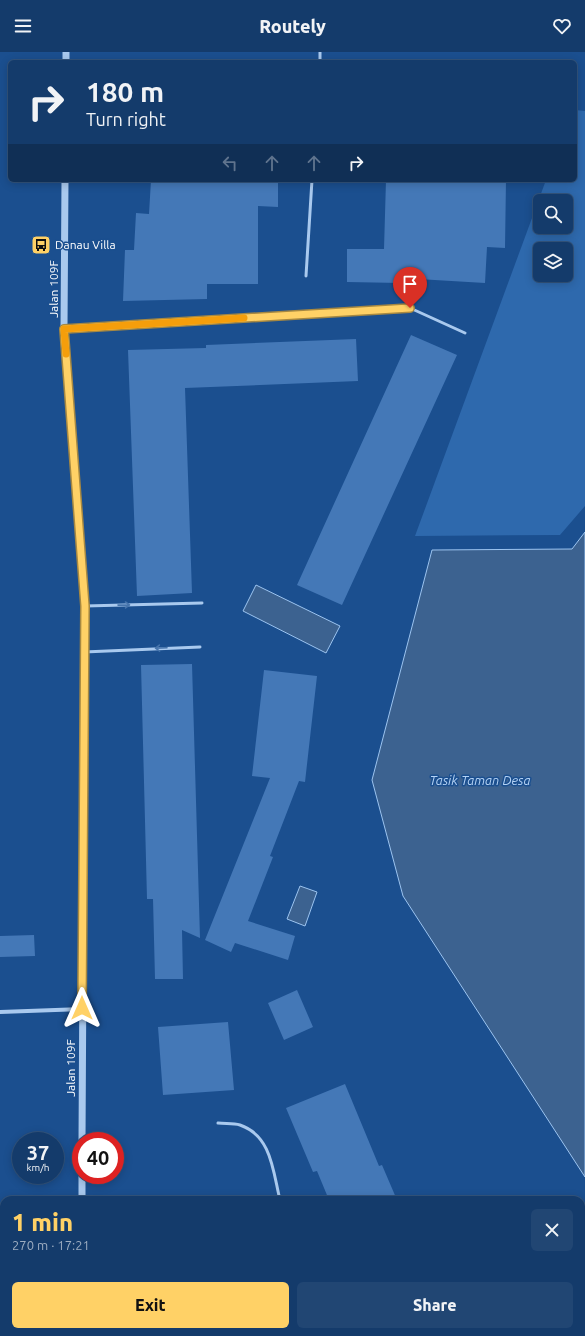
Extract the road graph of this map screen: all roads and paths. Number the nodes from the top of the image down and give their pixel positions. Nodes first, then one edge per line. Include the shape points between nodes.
1 (65, 182) edge
2 (312, 182) edge
3 (306, 276) dead end
4 (64, 329) junction
5 (465, 332) dead end
6 (202, 603) dead end
7 (85, 606) junction
8 (200, 647) dead end
9 (84, 652) junction
10 (82, 1008) junction
11 (0, 1012) edge
12 (218, 1123) dead end
13 (82, 1132) edge
14 (82, 1184) edge
15 (82, 1196) edge
16 (279, 1196) edge

1 - 4 street, Jalan 109F
2 - 3 lane
4 - 5 lane via 410,308
4 - 7 street, Jalan 109F
7 -> 6 lane
7 - 9 street, Jalan 109F
8 -> 9 lane
9 - 10 street, Jalan 109F
10 - 11 street
10 - 13 street, Jalan 109F
12 - 16 lane via 238,1124 254,1131 266,1146
14 - 15 street

